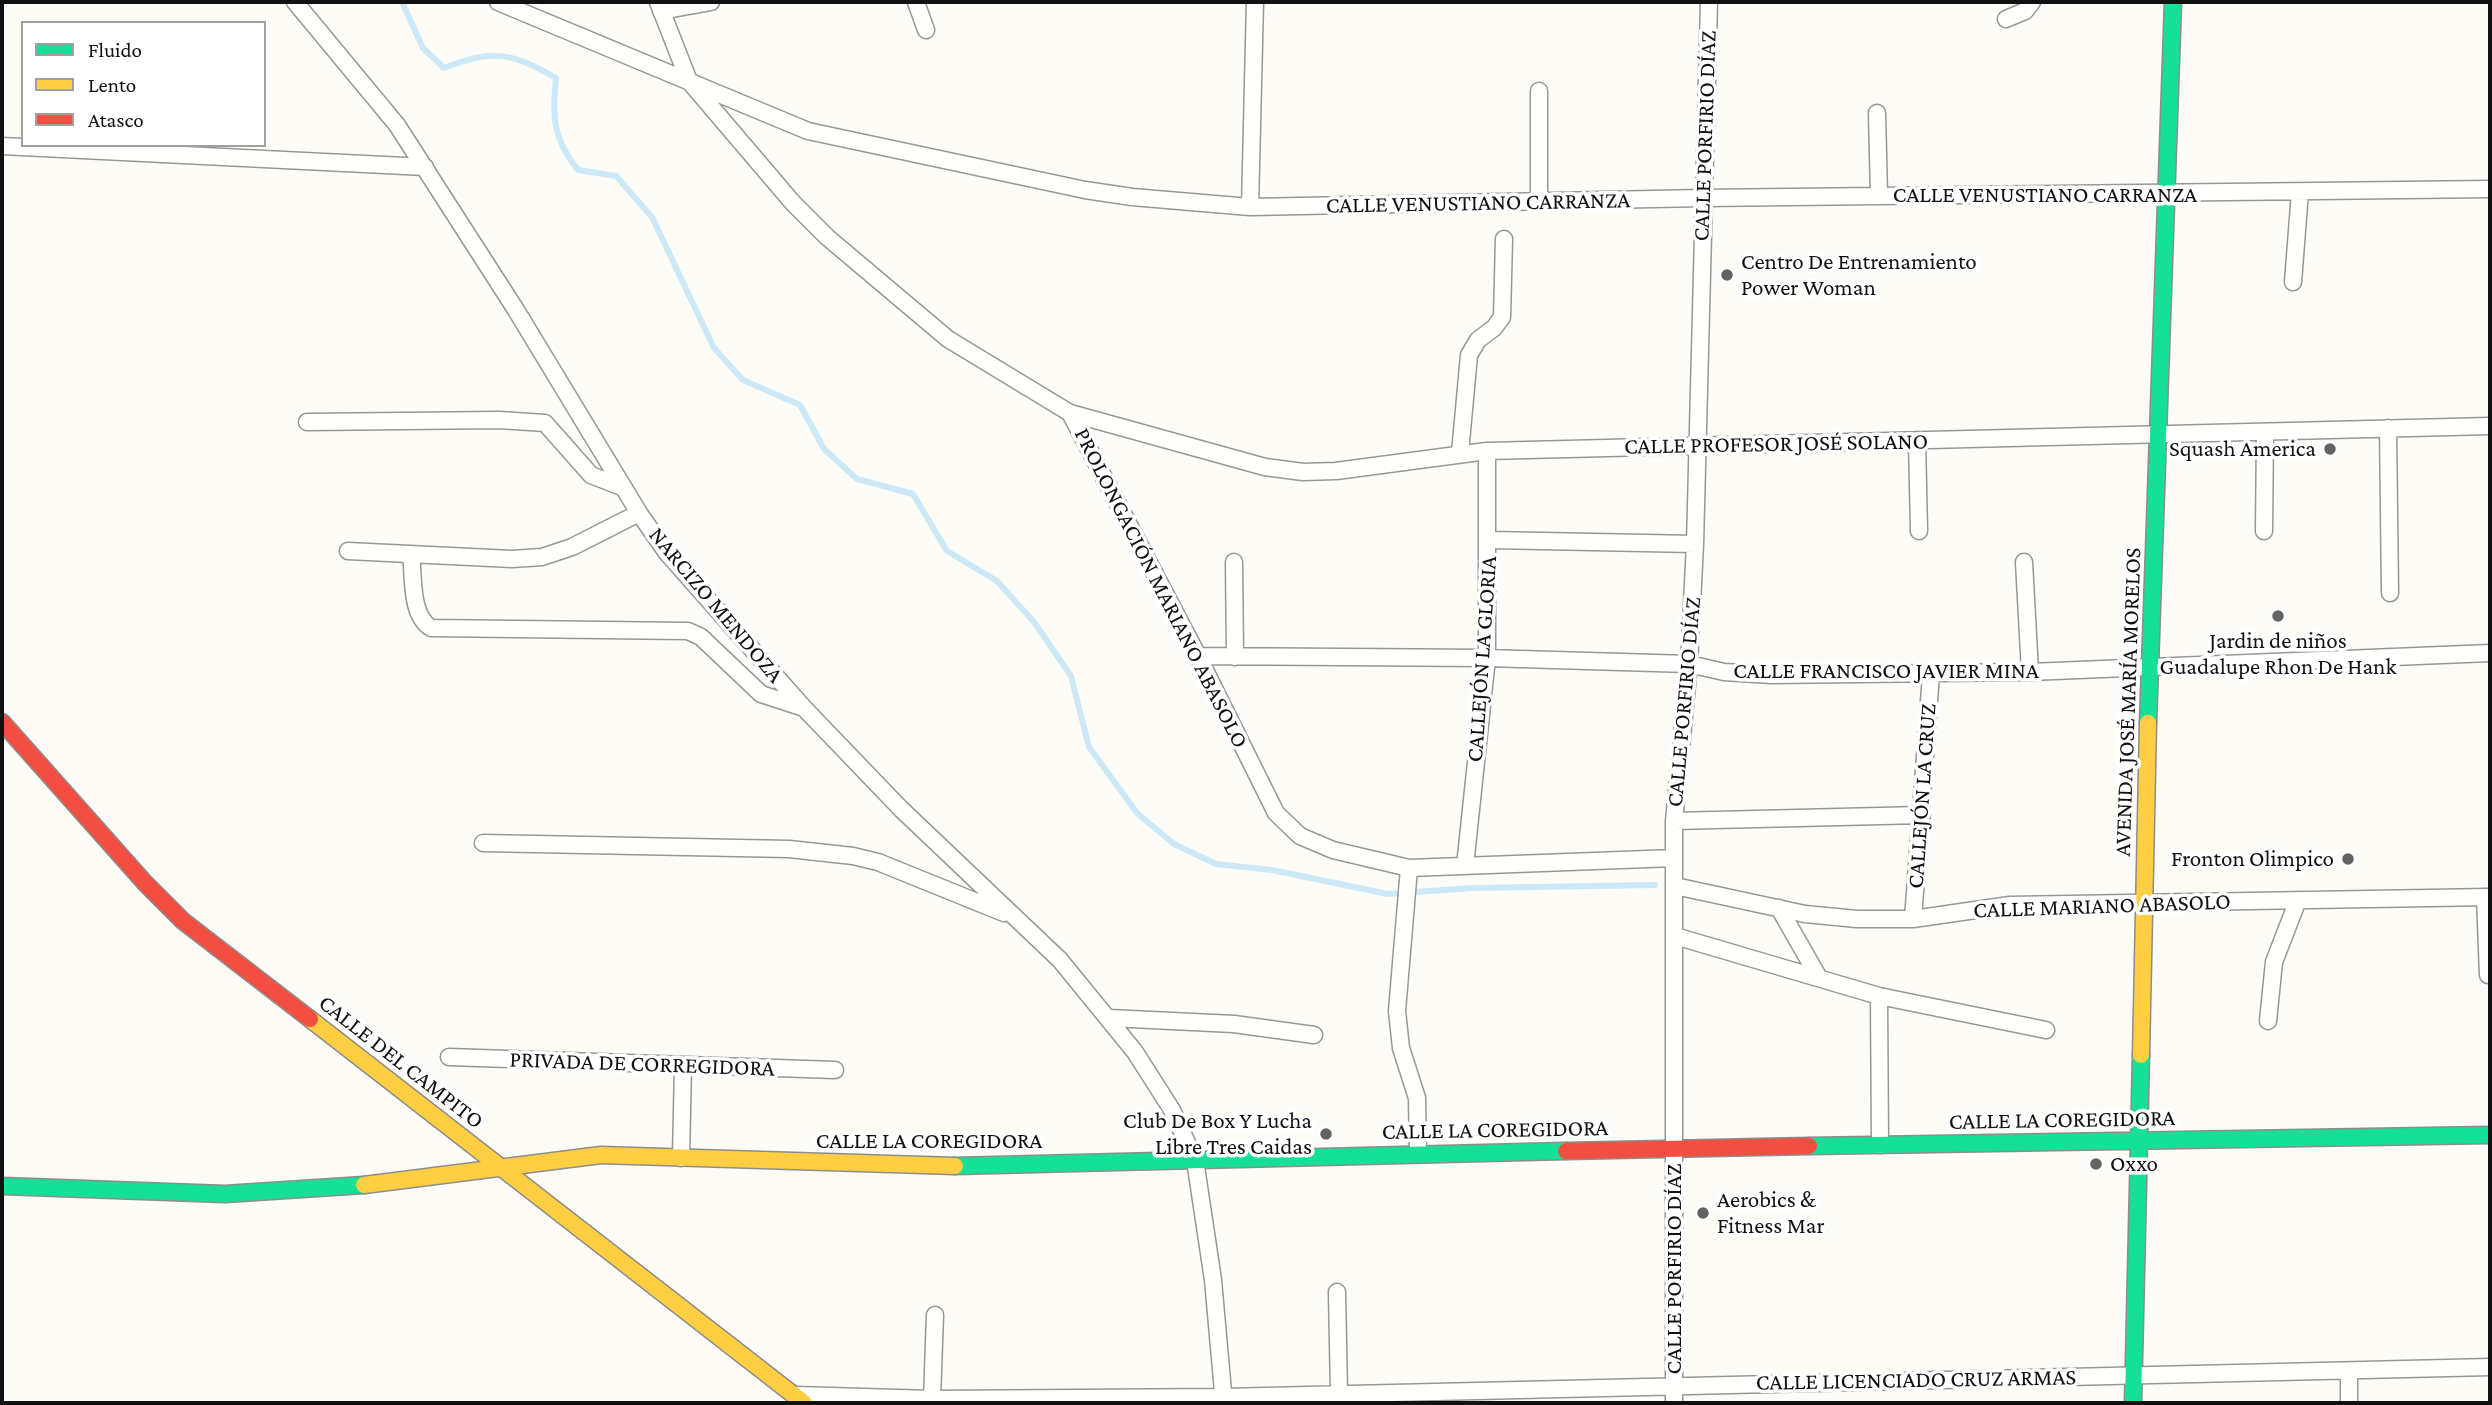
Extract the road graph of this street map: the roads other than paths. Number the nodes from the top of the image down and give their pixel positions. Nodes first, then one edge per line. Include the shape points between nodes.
1 (295, 2) edge
2 (498, 2) edge
3 (711, 2) edge
4 (916, 2) edge
5 (1255, 2) edge
6 (1709, 2) edge
7 (2032, 2) edge
8 (2172, 2) edge
9 (659, 6) edge
10 (2006, 19) dead end
11 (926, 30) dead end
12 (689, 80) junction
13 (1539, 91) dead end
14 (1877, 113) dead end
15 (2, 146) edge
16 (21, 147) edge
17 (22, 147) edge
18 (425, 167) junction
19 (2490, 189) edge
20 (2300, 192) junction
21 (2168, 195) junction
22 (1879, 196) junction
23 (1703, 198) junction
24 (1539, 201) junction
25 (1250, 207) junction
26 (1503, 239) dead end
27 (2293, 282) dead end
28 (1070, 413) junction
29 (307, 422) dead end
30 (2490, 426) edge
31 (2388, 428) junction
32 (2265, 432) junction
33 (2160, 435) junction
34 (1917, 440) junction
35 (1699, 444) junction
36 (1487, 451) junction
37 (1460, 453) junction
38 (624, 488) junction
39 (639, 513) junction
40 (1919, 531) dead end
41 (2264, 531) dead end
42 (1490, 540) junction
43 (1695, 544) junction
44 (348, 551) dead end
45 (411, 555) junction
46 (1234, 562) dead end
47 (2024, 562) dead end
48 (2390, 593) dead end
49 (2490, 653) edge
50 (1198, 656) junction
51 (1235, 657) junction
52 (1487, 657) junction
53 (1689, 664) junction
54 (2149, 665) junction
55 (2030, 671) junction
56 (1931, 674) junction
57 (804, 708) junction
58 (2, 722) edge
59 (1922, 815) junction
60 (1674, 821) junction
61 (483, 843) dead end
62 (1674, 858) junction
63 (1465, 866) junction
64 (1408, 876) junction
65 (1675, 886) junction
66 (2488, 897) edge
67 (2298, 900) junction
68 (2146, 903) junction
69 (1779, 908) junction
70 (1012, 917) junction
71 (1913, 919) junction
72 (1675, 936) junction
73 (2488, 975) dead end
74 (1819, 978) junction
75 (1879, 996) junction
76 (1110, 1018) junction
77 (2268, 1021) dead end
78 (2046, 1030) dead end
79 (1314, 1035) dead end
80 (449, 1058) dead end
81 (683, 1065) junction
82 (835, 1070) dead end
83 (2490, 1135) edge
84 (2139, 1143) junction
85 (1880, 1145) junction
86 (1674, 1151) junction
87 (1418, 1153) junction
88 (681, 1158) junction
89 (1195, 1160) junction
90 (501, 1167) junction
91 (2, 1186) edge
92 (1337, 1292) dead end
93 (934, 1315) dead end
94 (2490, 1367) edge
95 (2349, 1372) junction
96 (2133, 1377) junction
97 (1675, 1385) junction
98 (1339, 1394) junction
99 (800, 1399) edge
100 (932, 1399) junction
101 (1224, 1400) edge
102 (1674, 1403) edge
103 (2133, 1403) edge
104 (2349, 1403) edge

1 - 18 street, NARCIZO MENDOZA via 367,85
2 - 12 street, CALLE VENUSTIANO CARRANZA
3 - 9 street
4 - 11 street
5 - 25 street
6 - 23 street, CALLE PORFIRIO DÍAZ
7 - 10 street via 2025,11
8 - 21 street, AVENIDA JOSÉ MARÍA MORELOS
9 - 12 street
12 - 25 street, CALLE VENUSTIANO CARRANZA via 808,131 1085,190
12 - 28 street, PROLONGACIÓN MARIANO ABASOLO via 827,237 948,339
13 - 24 street
14 - 22 street
15 - 16 street
17 - 18 street
18 - 38 street, NARCIZO MENDOZA
19 - 20 street, CALLE VENUSTIANO CARRANZA
20 - 21 street, CALLE VENUSTIANO CARRANZA
20 - 27 street
21 - 22 street, CALLE VENUSTIANO CARRANZA
21 - 33 street, AVENIDA JOSÉ MARÍA MORELOS
22 - 23 street, CALLE VENUSTIANO CARRANZA
23 - 24 street, CALLE VENUSTIANO CARRANZA
23 - 35 street, CALLE PORFIRIO DÍAZ
24 - 25 street, CALLE VENUSTIANO CARRANZA
26 - 37 street via 1502,317 1469,355
28 - 37 street, CALLE PROFESOR JOSÉ SOLANO via 1265,467 1303,472
28 - 50 street, PROLONGACIÓN MARIANO ABASOLO
29 - 38 street via 545,423 591,475
30 - 31 street, CALLE PROFESOR JOSÉ SOLANO
31 - 32 street, CALLE PROFESOR JOSÉ SOLANO
31 - 48 street
32 - 33 street, CALLE PROFESOR JOSÉ SOLANO
32 - 41 street
33 - 34 street, CALLE PROFESOR JOSÉ SOLANO
33 - 54 street, AVENIDA JOSÉ MARÍA MORELOS
34 - 35 street, CALLE PROFESOR JOSÉ SOLANO
34 - 40 street
35 - 36 street, CALLE PROFESOR JOSÉ SOLANO
35 - 43 street, CALLE PORFIRIO DÍAZ
36 - 37 street, CALLE PROFESOR JOSÉ SOLANO
36 - 42 street, CALLEJÓN LA GLORIA
38 - 39 street, NARCIZO MENDOZA
39 - 45 street via 542,557
39 - 57 street, NARCIZO MENDOZA via 716,611
42 - 43 street
42 - 52 street, CALLEJÓN LA GLORIA
43 - 53 street, CALLE PORFIRIO DÍAZ
44 - 45 street
45 - 57 street via 417,612 431,628 688,631 701,637 761,694
46 - 51 street
47 - 55 street
49 - 54 street, CALLE FRANCISCO JAVIER MINA
50 - 51 street, CALLE FRANCISCO JAVIER MINA
50 - 64 street, PROLONGACIÓN MARIANO ABASOLO via 1276,813 1300,836
51 - 52 street, CALLE FRANCISCO JAVIER MINA
52 - 53 street, CALLE FRANCISCO JAVIER MINA
52 - 63 street, CALLEJÓN LA GLORIA
53 - 56 street, CALLE FRANCISCO JAVIER MINA via 1745,675
53 - 60 street, CALLE PORFIRIO DÍAZ
54 - 55 street, CALLE FRANCISCO JAVIER MINA
54 - 68 street, AVENIDA JOSÉ MARÍA MORELOS
55 - 56 street, CALLE FRANCISCO JAVIER MINA
56 - 59 street, CALLEJÓN LA CRUZ
57 - 70 street, NARCIZO MENDOZA
58 - 90 street, CALLE DEL CAMPITO via 183,920
59 - 60 street
59 - 71 street, CALLEJÓN LA CRUZ
60 - 62 street, CALLE PORFIRIO DÍAZ
61 - 70 street via 789,849 853,856 937,884
62 - 63 street, PROLONGACIÓN MARIANO ABASOLO
62 - 65 street, CALLE PORFIRIO DÍAZ
63 - 64 street, PROLONGACIÓN MARIANO ABASOLO
64 - 87 street via 1397,1030 1417,1098
65 - 69 street, CALLE MARIANO ABASOLO
65 - 72 street, CALLE PORFIRIO DÍAZ
66 - 67 street, CALLE MARIANO ABASOLO
66 - 73 street
67 - 68 street, CALLE MARIANO ABASOLO
67 - 77 street via 2274,962
68 - 71 street, CALLE MARIANO ABASOLO via 2010,905
68 - 84 street, AVENIDA JOSÉ MARÍA MORELOS
69 - 71 street, CALLE MARIANO ABASOLO via 1857,919
69 - 74 street
70 - 76 street, NARCIZO MENDOZA via 1060,960
72 - 74 street
72 - 86 street, CALLE PORFIRIO DÍAZ
74 - 75 street
75 - 78 street
75 - 85 street
76 - 79 street via 1234,1024
76 - 89 street, NARCIZO MENDOZA via 1172,1110
80 - 81 street, PRIVADA DE CORREGIDORA
81 - 82 street, PRIVADA DE CORREGIDORA
81 - 88 street
83 - 84 street, CALLE LA COREGIDORA
84 - 85 street, CALLE LA COREGIDORA
84 - 96 street, AVENIDA JOSÉ MARÍA MORELOS
85 - 86 street, CALLE LA COREGIDORA
86 - 87 street, CALLE LA COREGIDORA
86 - 97 street, CALLE PORFIRIO DÍAZ
87 - 89 street, CALLE LA COREGIDORA
88 - 89 street, CALLE LA COREGIDORA via 973,1167
88 - 90 street, CALLE LA COREGIDORA via 557,1157
89 - 101 street, NARCIZO MENDOZA
90 - 91 street, CALLE LA COREGIDORA via 300,1191
90 - 99 street, CALLE DEL CAMPITO
92 - 98 street
93 - 100 street
94 - 95 street, CALLE LICENCIADO CRUZ ARMAS
95 - 96 street, CALLE LICENCIADO CRUZ ARMAS
95 - 104 street
96 - 97 street, CALLE LICENCIADO CRUZ ARMAS
96 - 103 street, AVENIDA JOSÉ MARÍA MORELOS
97 - 98 street, CALLE LICENCIADO CRUZ ARMAS
97 - 102 street, CALLE PORFIRIO DÍAZ
98 - 101 street, CALLE LICENCIADO CRUZ ARMAS
99 - 100 street, CALLE LICENCIADO CRUZ ARMAS
100 - 101 street, CALLE LICENCIADO CRUZ ARMAS

